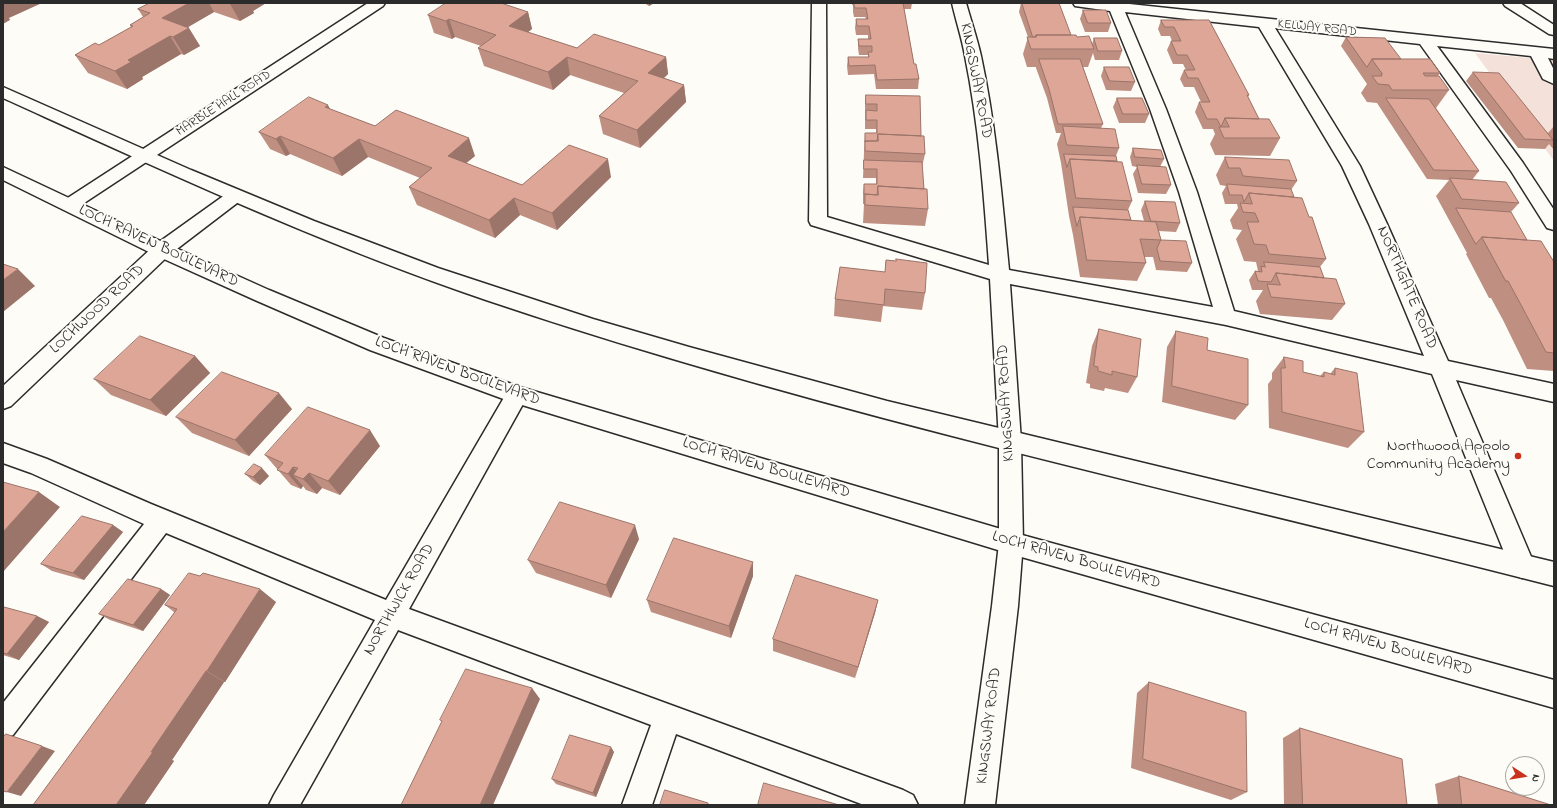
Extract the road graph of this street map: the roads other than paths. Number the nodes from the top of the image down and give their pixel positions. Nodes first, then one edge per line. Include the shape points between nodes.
1 (378, 3) edge
2 (819, 3) edge
3 (959, 3) edge
4 (1080, 3) edge
5 (1510, 3) edge
6 (1116, 7) junction
7 (1264, 23) junction
8 (1554, 31) edge
9 (1425, 40) junction
10 (1537, 52) junction
11 (1554, 54) edge
12 (1554, 79) edge
13 (3, 92) edge
14 (146, 156) junction
15 (3, 173) edge
16 (235, 196) junction
17 (69, 205) junction
18 (1554, 224) edge
19 (162, 250) junction
20 (1000, 275) junction
21 (1226, 317) junction
22 (1440, 368) junction
23 (1554, 393) edge
24 (517, 395) junction
25 (3, 400) edge
26 (1010, 441) junction
27 (3, 453) edge
28 (162, 520) junction
29 (1011, 543) junction
30 (1522, 566) junction
31 (1554, 574) edge
32 (392, 616) junction
33 (1554, 694) edge
34 (668, 717) junction
35 (3, 725) edge
36 (284, 805) edge
37 (637, 805) edge
38 (903, 805) edge
39 (980, 805) edge

1 - 14 street, MARBLE HALL ROAD
2 - 20 street via 818,221
3 - 20 street, KINGSWAY ROAD via 973,55 982,105
4 - 6 street, KELWAY ROAD
5 - 8 street
6 - 7 street, KELWAY ROAD
6 - 21 street via 1158,109 1188,192
7 - 9 street, KELWAY ROAD
7 - 22 street, NORTHGATE ROAD via 1350,166
9 - 10 street, KELWAY ROAD
9 - 18 street via 1517,167
10 - 11 street, KELWAY ROAD
10 - 12 street via 1549,76
13 - 14 street
14 - 16 street
14 - 17 street, MARBLE HALL ROAD
15 - 17 street, LOCH RAVEN BOULEVARD
16 - 19 street, LOCHWOOD ROAD
16 - 26 street via 344,240 499,296 685,355
17 - 19 street, LOCH RAVEN BOULEVARD
19 - 24 street, LOCH RAVEN BOULEVARD via 376,344
19 - 25 street, LOCHWOOD ROAD
20 - 21 street
20 - 26 street, KINGSWAY ROAD
21 - 22 street
22 - 23 street
22 - 30 street, NORTHGATE ROAD
24 - 29 street, LOCH RAVEN BOULEVARD
24 - 32 street, NORTHWICK ROAD
26 - 29 street, KINGSWAY ROAD
26 - 30 street
27 - 28 street
28 - 32 street
28 - 35 street
29 - 33 street, LOCH RAVEN BOULEVARD
29 - 39 street, KINGSWAY ROAD
30 - 31 street
32 - 34 street
32 - 36 street, NORTHWICK ROAD
34 - 37 street
34 - 38 street

